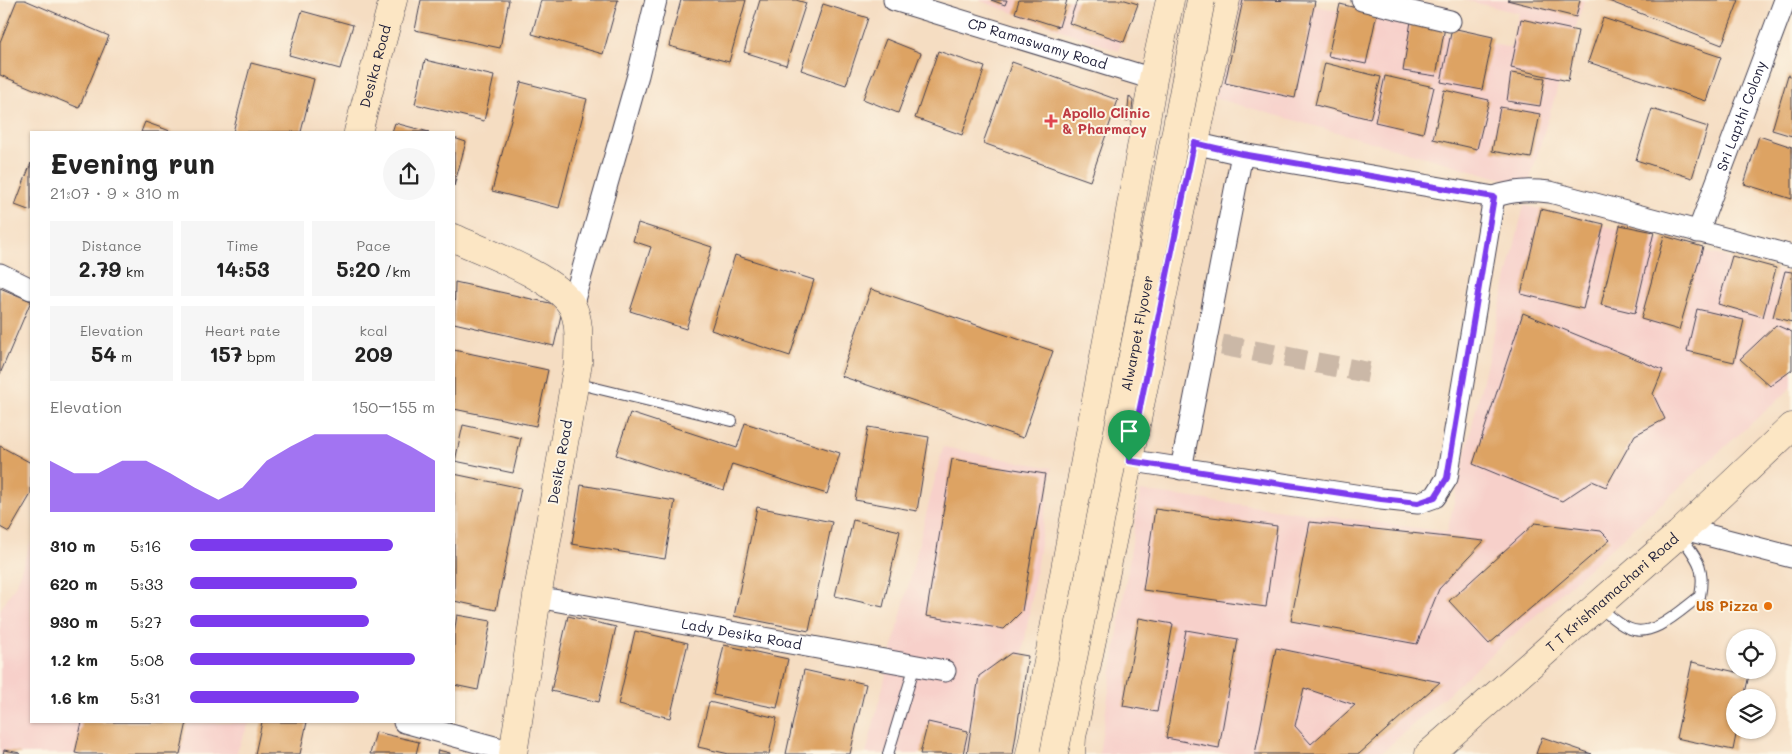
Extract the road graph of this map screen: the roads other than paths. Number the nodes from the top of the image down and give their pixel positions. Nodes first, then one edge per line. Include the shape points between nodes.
1 (393, 0) edge
2 (656, 0) edge
3 (894, 0) edge
4 (1170, 0) edge
5 (1201, 0) edge
6 (1226, 0) edge
7 (1362, 0) edge
8 (1786, 0) edge
9 (1450, 21) dead end
10 (1153, 79) junction
11 (358, 131) edge
12 (1194, 143) junction
13 (1242, 154) junction
14 (1494, 197) junction
15 (1698, 232) junction
16 (455, 238) edge
17 (1792, 256) edge
18 (0, 274) edge
19 (30, 289) edge
20 (572, 306) junction
21 (574, 383) junction
22 (732, 421) dead end
23 (1792, 427) edge
24 (1087, 453) junction
25 (1129, 461) junction
26 (1181, 469) junction
27 (1681, 531) junction
28 (1792, 557) edge
29 (537, 597) junction
30 (1597, 605) junction
31 (915, 665) junction
32 (945, 671) dead end
33 (408, 723) edge
34 (513, 753) edge
35 (888, 754) edge
36 (1030, 754) edge
37 (1054, 754) edge
38 (1071, 754) edge
39 (1429, 754) edge

1 - 11 main road, Desika Road
2 - 20 street
3 - 10 street, CP Ramaswamy Road
4 - 10 main road
5 - 37 main road, Alwarpet Flyover, bridge
6 - 12 main road
7 - 9 street
8 - 15 street, Sri Lapthi Colony
10 - 24 main road
12 - 13 street
12 - 25 main road
13 - 14 street
13 - 26 street via 1214,343
14 - 15 street via 1510,191 1550,192
14 - 26 street via 1447,478 1435,497 1418,503 1381,499
15 - 17 street
16 - 20 main road, Desika Road via 540,277 556,288
18 - 19 street
20 - 21 main road, Desika Road via 579,330
21 - 22 lane
21 - 29 main road, Desika Road
23 - 27 main road, T T Krishnamachari Road
24 - 25 street
24 - 36 main road
25 - 26 street
25 - 38 main road
27 - 28 street
27 - 30 main road, T T Krishnamachari Road
27 - 30 lane via 1700,564 1703,581 1700,596 1655,628 1642,632 1628,629
29 - 31 street, Lady Desika Road
29 - 34 main road, Desika Road
30 - 39 main road, T T Krishnamachari Road
31 - 32 street, Lady Desika Road
31 - 35 lane
33 - 34 street

